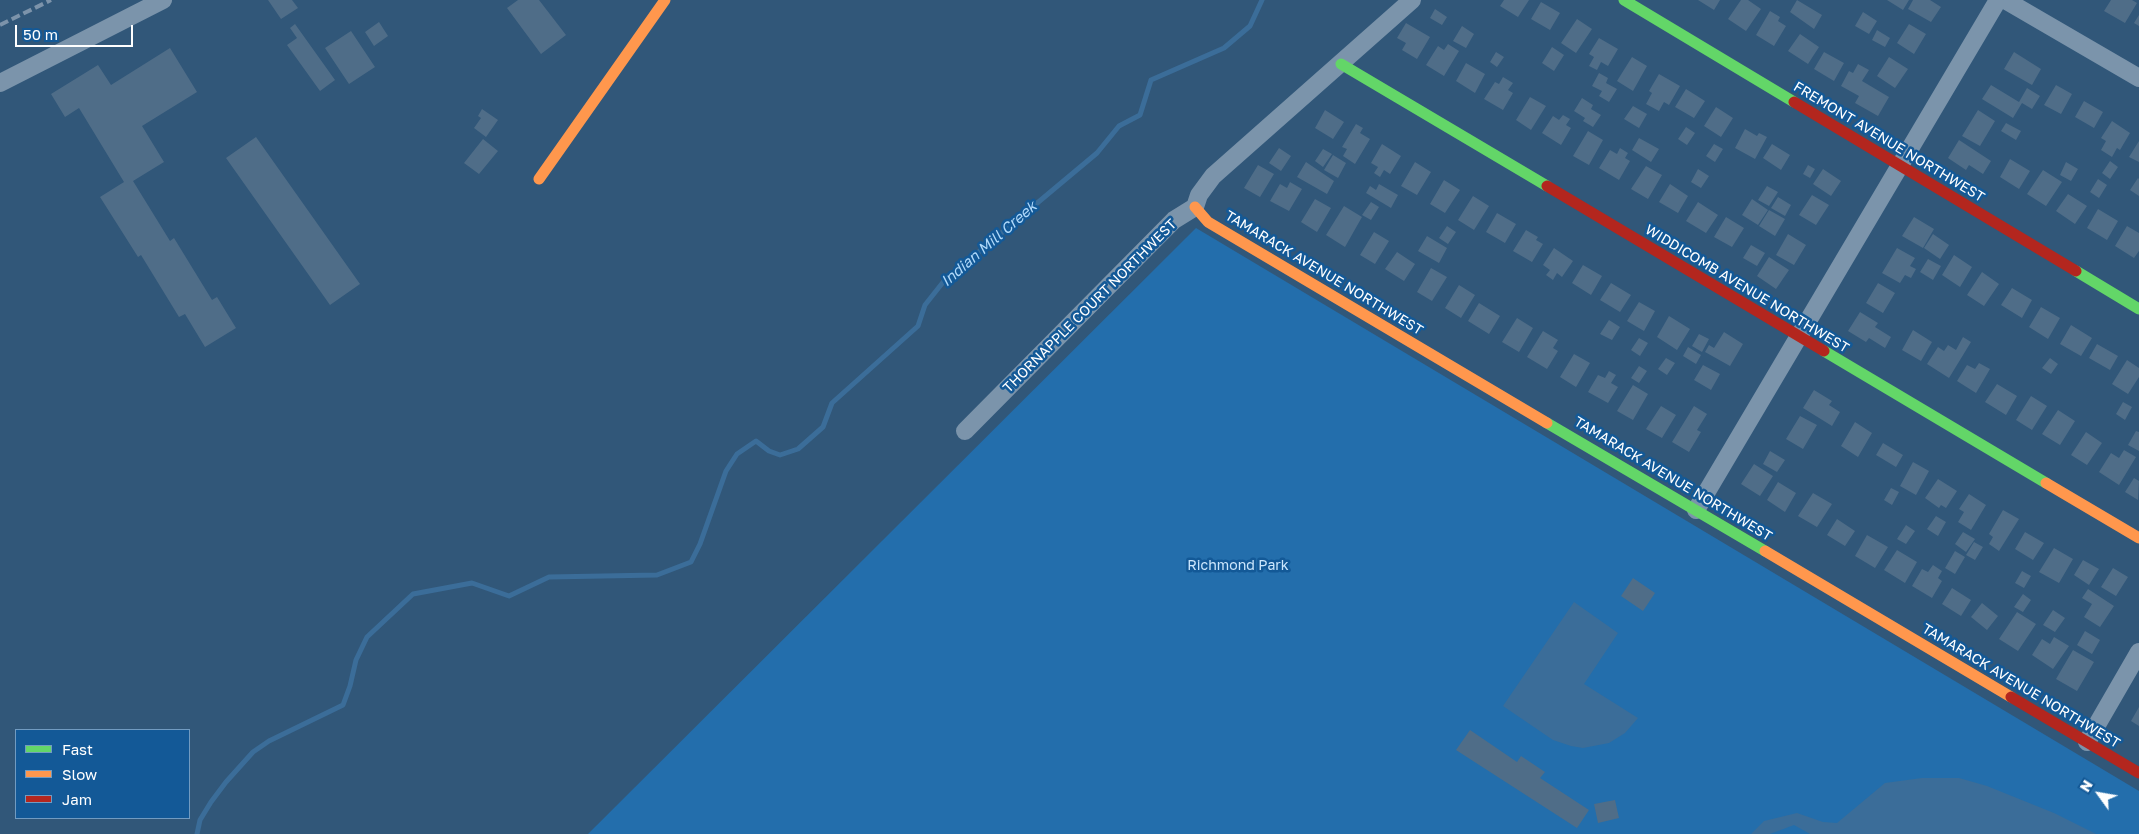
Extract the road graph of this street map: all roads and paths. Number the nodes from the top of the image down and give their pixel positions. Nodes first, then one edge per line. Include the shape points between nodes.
1 (163, 0) edge
2 (664, 0) edge
3 (1412, 0) edge
4 (1624, 0) edge
5 (1998, 0) edge
6 (2005, 0) edge
7 (1341, 64) junction
8 (2139, 78) edge
9 (0, 83) edge
10 (1900, 165) junction
11 (539, 179) dead end
12 (1195, 207) junction
13 (2139, 309) edge
14 (1798, 337) junction
15 (965, 431) dead end
16 (1696, 510) junction
17 (2139, 538) edge
18 (2139, 652) edge
19 (2087, 742) junction
20 (2139, 773) edge

1 - 9 street
2 - 11 street
3 - 7 street
4 - 10 street, FREMONT AVENUE NORTHWEST
5 - 10 street
6 - 8 street
7 - 12 street via 1213,176 1199,194
7 - 14 street, WIDDICOMB AVENUE NORTHWEST
10 - 13 street, FREMONT AVENUE NORTHWEST
10 - 14 street
12 - 15 street, THORNAPPLE COURT NORTHWEST via 1174,220
12 - 16 street, TAMARACK AVENUE NORTHWEST via 1208,222
14 - 16 street
14 - 17 street, WIDDICOMB AVENUE NORTHWEST
16 - 19 street, TAMARACK AVENUE NORTHWEST
18 - 19 street
19 - 20 street, TAMARACK AVENUE NORTHWEST

